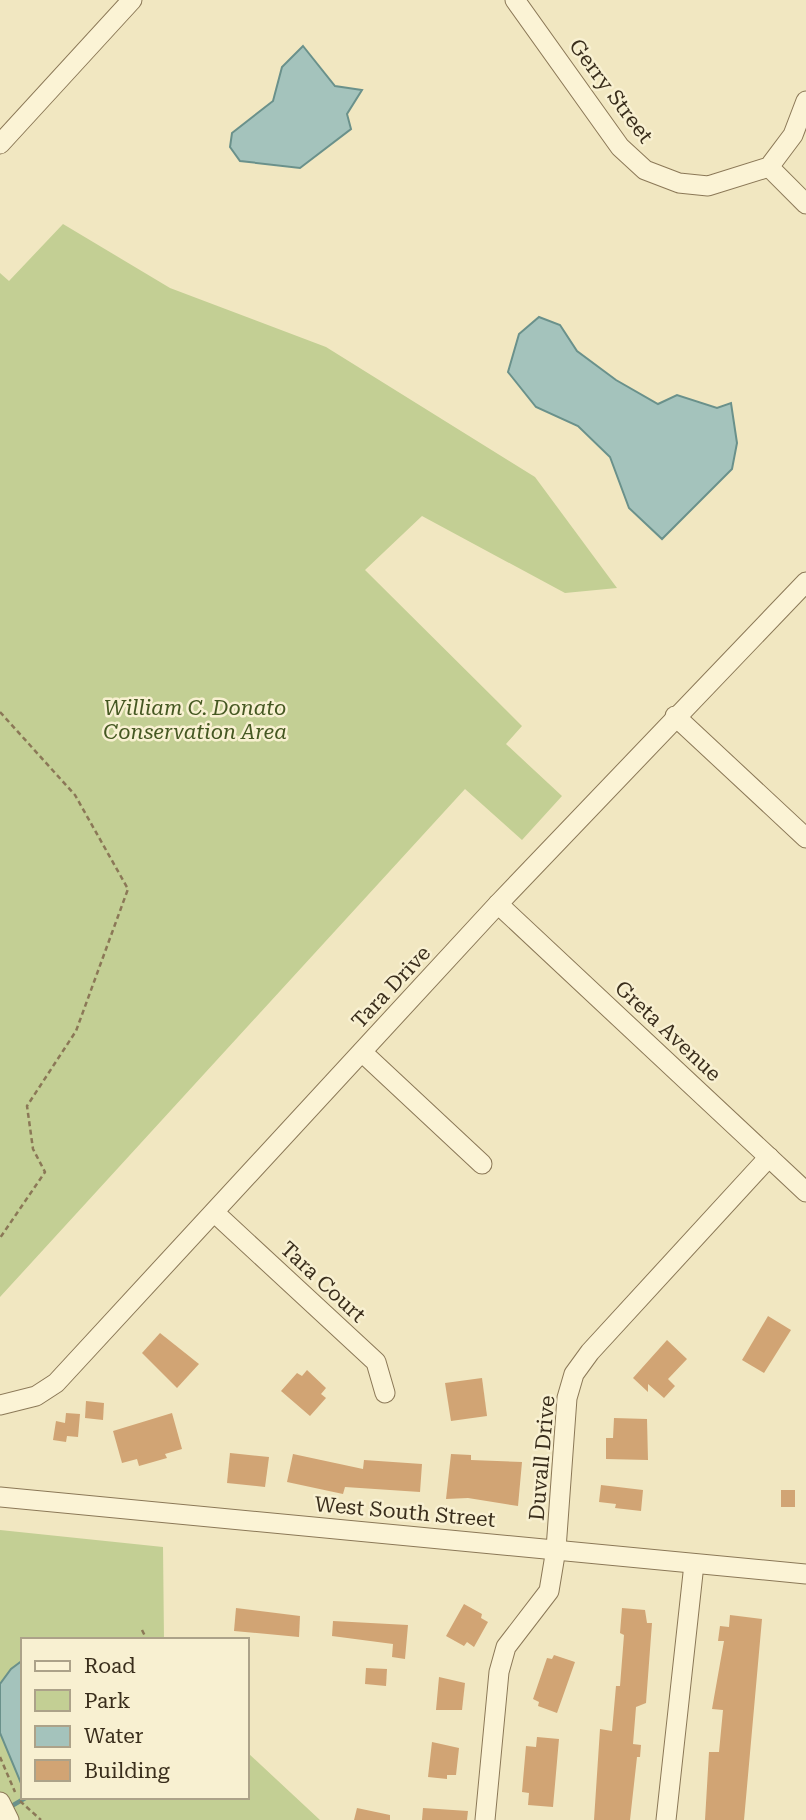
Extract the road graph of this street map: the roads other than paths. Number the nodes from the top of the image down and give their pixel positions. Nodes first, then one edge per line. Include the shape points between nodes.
1 (132, 0) edge
2 (522, 3) edge
3 (806, 101) edge
4 (0, 144) edge
5 (769, 167) junction
6 (806, 204) edge
7 (806, 582) edge
8 (675, 716) junction
9 (806, 838) edge
10 (498, 904) junction
11 (362, 1052) junction
12 (769, 1157) junction
13 (482, 1164) dead end
14 (806, 1192) edge
15 (215, 1213) junction
16 (385, 1393) dead end
17 (0, 1405) edge
18 (0, 1497) edge
19 (556, 1549) junction
20 (694, 1564) junction
21 (806, 1574) edge
22 (0, 1802) edge
23 (9, 1820) edge
24 (485, 1820) edge
25 (666, 1820) edge

1 - 4 street
2 - 5 street, Gerry Street via 620,147 645,170 679,183 708,186
3 - 5 street via 793,135
5 - 6 street
7 - 8 street, Tara Drive
8 - 9 street
8 - 10 street, Tara Drive
10 - 11 street, Tara Drive
10 - 12 street, Greta Avenue
11 - 13 street
11 - 15 street, Tara Drive
12 - 14 street, Greta Avenue
12 - 19 street, Duvall Drive via 574,1374 568,1398
15 - 16 street, Tara Court via 376,1362
15 - 17 street, Tara Drive via 56,1383 36,1396
18 - 19 street, West South Street
19 - 20 street, West South Street
19 - 24 street, Duvall Drive via 549,1591 506,1647 499,1672
20 - 21 street, West South Street
20 - 25 street
22 - 23 street

